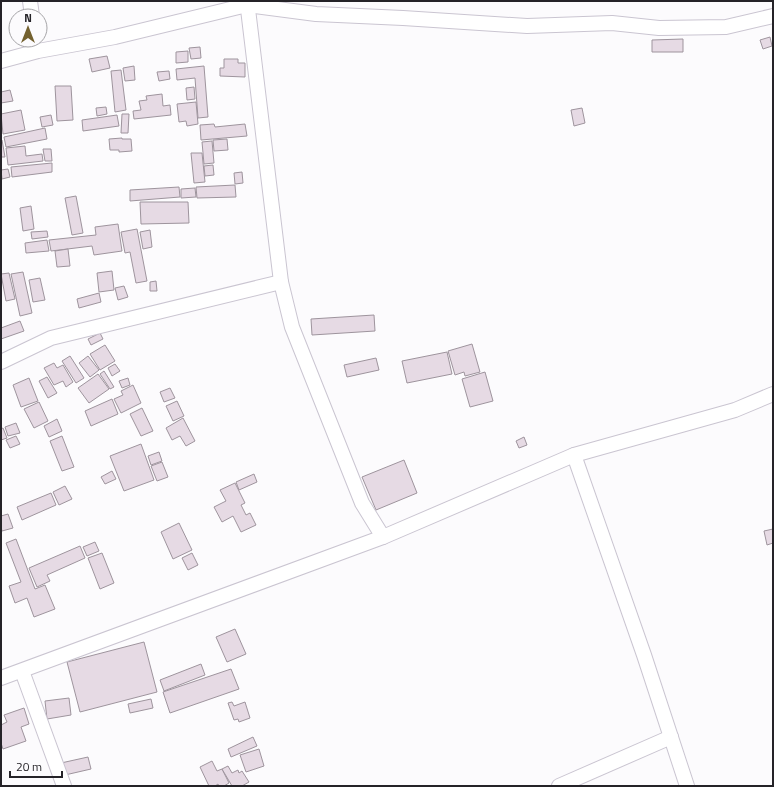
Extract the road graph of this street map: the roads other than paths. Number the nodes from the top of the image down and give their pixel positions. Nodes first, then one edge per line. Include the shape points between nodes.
1 (247, 3) edge
2 (773, 16) edge
3 (48, 45) edge
4 (32, 48) edge
5 (1, 61) edge
6 (281, 282) junction
7 (1, 362) edge
8 (773, 394) edge
9 (574, 455) junction
10 (383, 537) junction
11 (22, 671) junction
12 (1, 678) edge
13 (671, 737) junction
14 (64, 786) edge
15 (559, 786) edge
16 (687, 786) edge

1 - 2 street via 316,14 527,26 612,23 659,28 726,27
1 - 3 street via 115,37
1 - 6 street
4 - 5 street
6 - 7 street via 50,338
6 - 10 street via 292,326 362,503
8 - 9 street via 734,410
9 - 10 street
9 - 13 street
10 - 11 street
11 - 12 street
11 - 14 street
13 - 15 street
13 - 16 street

